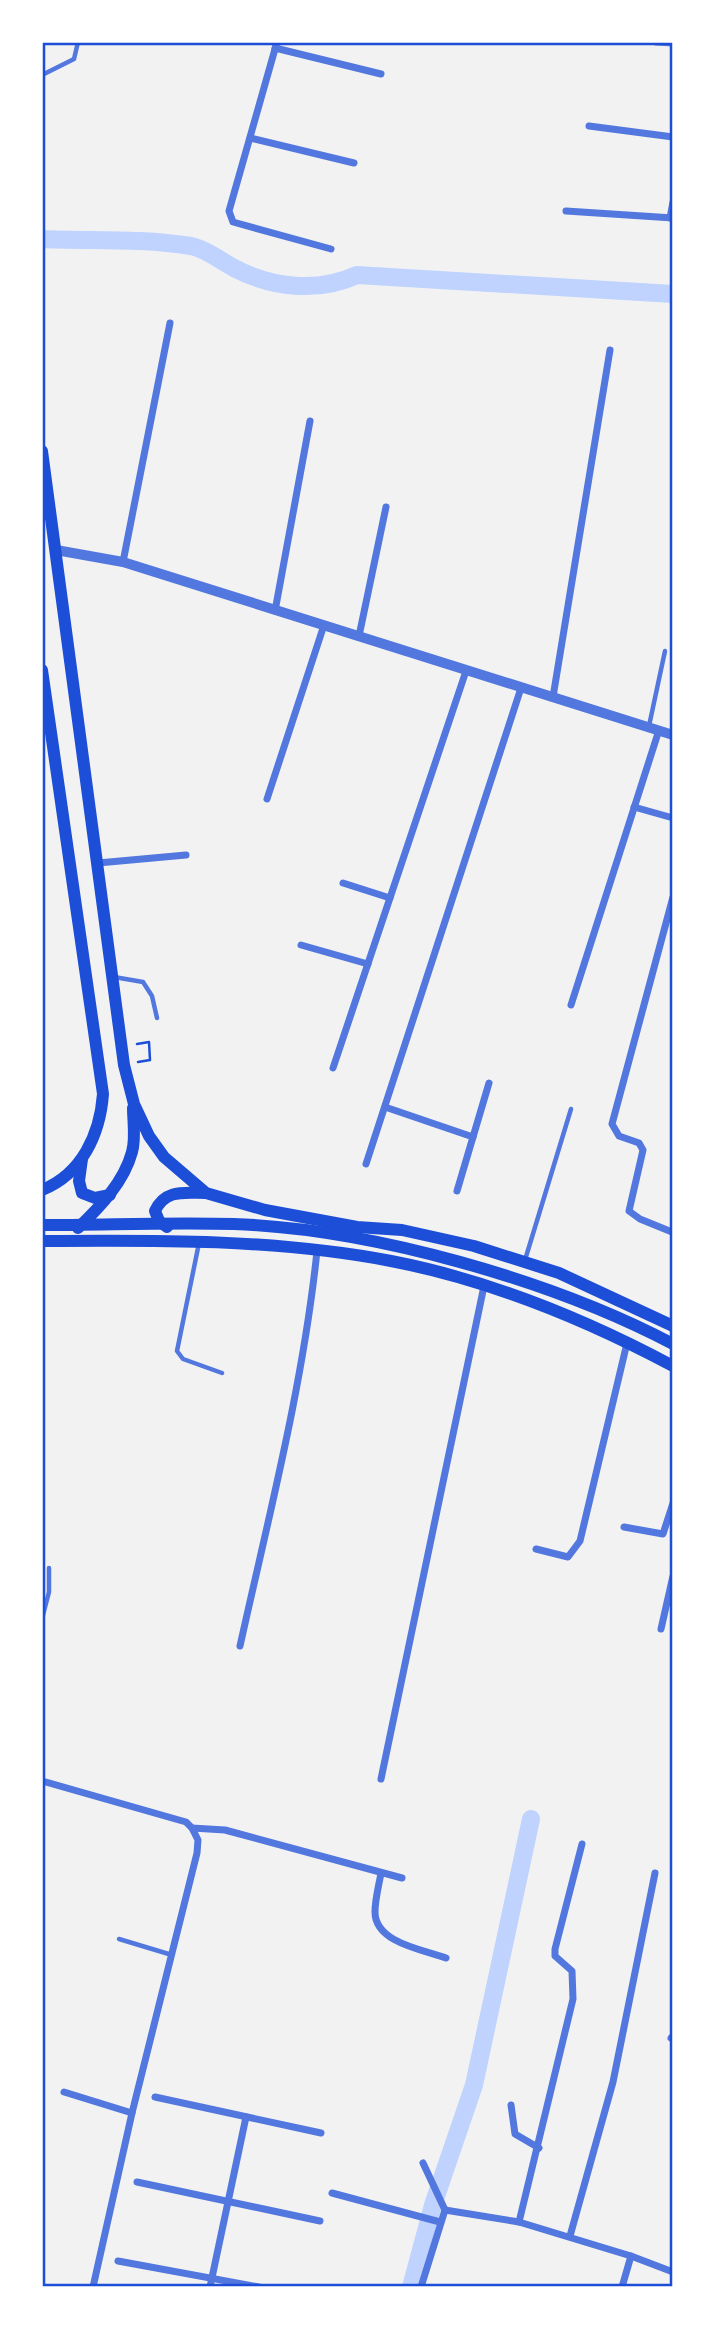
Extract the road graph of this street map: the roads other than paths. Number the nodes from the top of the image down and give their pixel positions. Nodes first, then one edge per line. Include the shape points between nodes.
1 (78, 42) edge
2 (656, 42) edge
3 (673, 43) edge
4 (276, 45) edge
5 (381, 74) dead end
6 (42, 75) edge
7 (589, 126) dead end
8 (673, 137) edge
9 (250, 138) junction
10 (354, 163) dead end
11 (673, 202) edge
12 (566, 211) dead end
13 (671, 218) edge
14 (331, 248) dead end
15 (170, 323) dead end
16 (610, 349) dead end
17 (310, 421) dead end
18 (42, 451) edge
19 (386, 507) dead end
20 (56, 550) junction
21 (122, 562) junction
22 (275, 611) junction
23 (324, 625) junction
24 (359, 636) junction
25 (665, 651) dead end
26 (466, 671) junction
27 (42, 673) edge
28 (521, 688) junction
29 (552, 697) junction
30 (654, 729) junction
31 (673, 735) edge
32 (267, 799) dead end
33 (634, 807) junction
34 (673, 818) edge
35 (186, 855) dead end
36 (98, 863) junction
37 (343, 883) dead end
38 (673, 897) edge
39 (390, 898) junction
40 (301, 945) dead end
41 (368, 964) junction
42 (113, 977) junction
43 (570, 1005) dead end
44 (157, 1018) dead end
45 (333, 1068) dead end
46 (489, 1083) dead end
47 (134, 1104) junction
48 (384, 1107) junction
49 (571, 1110) dead end
50 (473, 1137) junction
51 (82, 1159) junction
52 (366, 1164) dead end
53 (42, 1190) edge
54 (457, 1191) dead end
55 (206, 1193) junction
56 (110, 1194) junction
57 (42, 1225) edge
58 (672, 1232) edge
59 (42, 1241) edge
60 (65, 1241) junction
61 (196, 1242) junction
62 (317, 1251) junction
63 (524, 1261) junction
64 (484, 1286) junction
65 (673, 1325) edge
66 (628, 1343) junction
67 (673, 1344) edge
68 (673, 1366) edge
69 (222, 1373) dead end
70 (673, 1503) edge
71 (624, 1527) dead end
72 (536, 1549) dead end
73 (49, 1568) dead end
74 (673, 1576) edge
75 (42, 1619) edge
76 (661, 1629) dead end
77 (240, 1646) dead end
78 (381, 1779) dead end
79 (42, 1781) edge
80 (192, 1828) junction
81 (582, 1844) dead end
82 (381, 1873) junction
83 (655, 1873) dead end
84 (402, 1878) dead end
85 (119, 1939) dead end
86 (173, 1955) junction
87 (446, 1958) dead end
88 (64, 2092) dead end
89 (155, 2097) dead end
90 (511, 2105) dead end
91 (132, 2113) junction
92 (246, 2117) junction
93 (321, 2133) dead end
94 (538, 2148) junction
95 (423, 2163) dead end
96 (137, 2182) dead end
97 (332, 2193) dead end
98 (229, 2201) junction
99 (445, 2210) junction
100 (320, 2221) dead end
101 (440, 2222) junction
102 (519, 2222) junction
103 (570, 2236) junction
104 (631, 2256) junction
105 (118, 2261) dead end
106 (673, 2272) edge
107 (212, 2277) junction
108 (93, 2287) edge
109 (210, 2287) edge
110 (259, 2287) edge
111 (421, 2287) edge
112 (622, 2287) edge

1 - 6 lane via 74,58
2 - 3 street
4 - 5 street
4 - 9 street
7 - 8 street
9 - 10 street
9 - 14 street via 229,211 233,222
11 - 13 street
12 - 13 street
15 - 21 street
16 - 29 street
17 - 22 street
18 - 20 main road
19 - 24 street
20 - 21 street
20 - 36 main road
21 - 22 street
22 - 23 street
23 - 24 street
23 - 32 street
24 - 26 street
25 - 30 lane
26 - 28 street
26 - 39 street
27 - 51 main road via 103,1094 101,1119
28 - 29 street
28 - 48 street
29 - 30 street
30 - 31 street
30 - 33 street
33 - 34 street
33 - 43 street
35 - 36 street
36 - 42 main road
37 - 39 street
38 - 58 street via 612,1124 619,1136 639,1143 643,1150 629,1211
39 - 41 street
40 - 41 street
41 - 45 street
42 - 44 lane via 144,982
42 - 47 main road via 124,1065
46 - 50 street
47 - 55 main road via 164,1157
47 - 56 main road via 133,1150
48 - 50 street
48 - 52 street
49 - 63 lane
50 - 54 street
51 - 53 main road
51 - 56 main road via 82,1193 95,1198
55 - 61 main road via 171,1193 160,1200 155,1211 159,1221
55 - 63 main road via 265,1210 357,1227 402,1230
56 - 60 main road
57 - 67 main road via 235,1224 388,1245 545,1289
59 - 60 main road
60 - 61 main road
61 - 62 main road
61 - 69 lane via 177,1351 183,1359
62 - 64 main road via 391,1261
62 - 77 street via 298,1386
63 - 65 main road
64 - 66 main road
64 - 78 street
66 - 68 main road
66 - 72 street via 580,1541 568,1557
70 - 71 street via 663,1534
73 - 75 lane
74 - 76 street
79 - 80 street via 186,1822
80 - 82 street via 225,1829
80 - 86 street via 198,1840 197,1853
81 - 94 street via 555,1949 555,1956 572,1971 573,1999
82 - 84 street
82 - 87 street via 375,1913 382,1930 394,1940
83 - 103 street via 613,2082
85 - 86 lane
86 - 91 street
88 - 91 street
89 - 92 street
90 - 94 street via 515,2134
91 - 108 street
92 - 93 street
92 - 98 street
94 - 102 street
95 - 99 street
96 - 98 street
97 - 101 street
98 - 100 street
98 - 107 street
99 - 101 street
99 - 102 street
101 - 111 street
102 - 103 street
103 - 104 street
104 - 106 street
104 - 112 street
105 - 107 street
107 - 109 street
107 - 110 street

